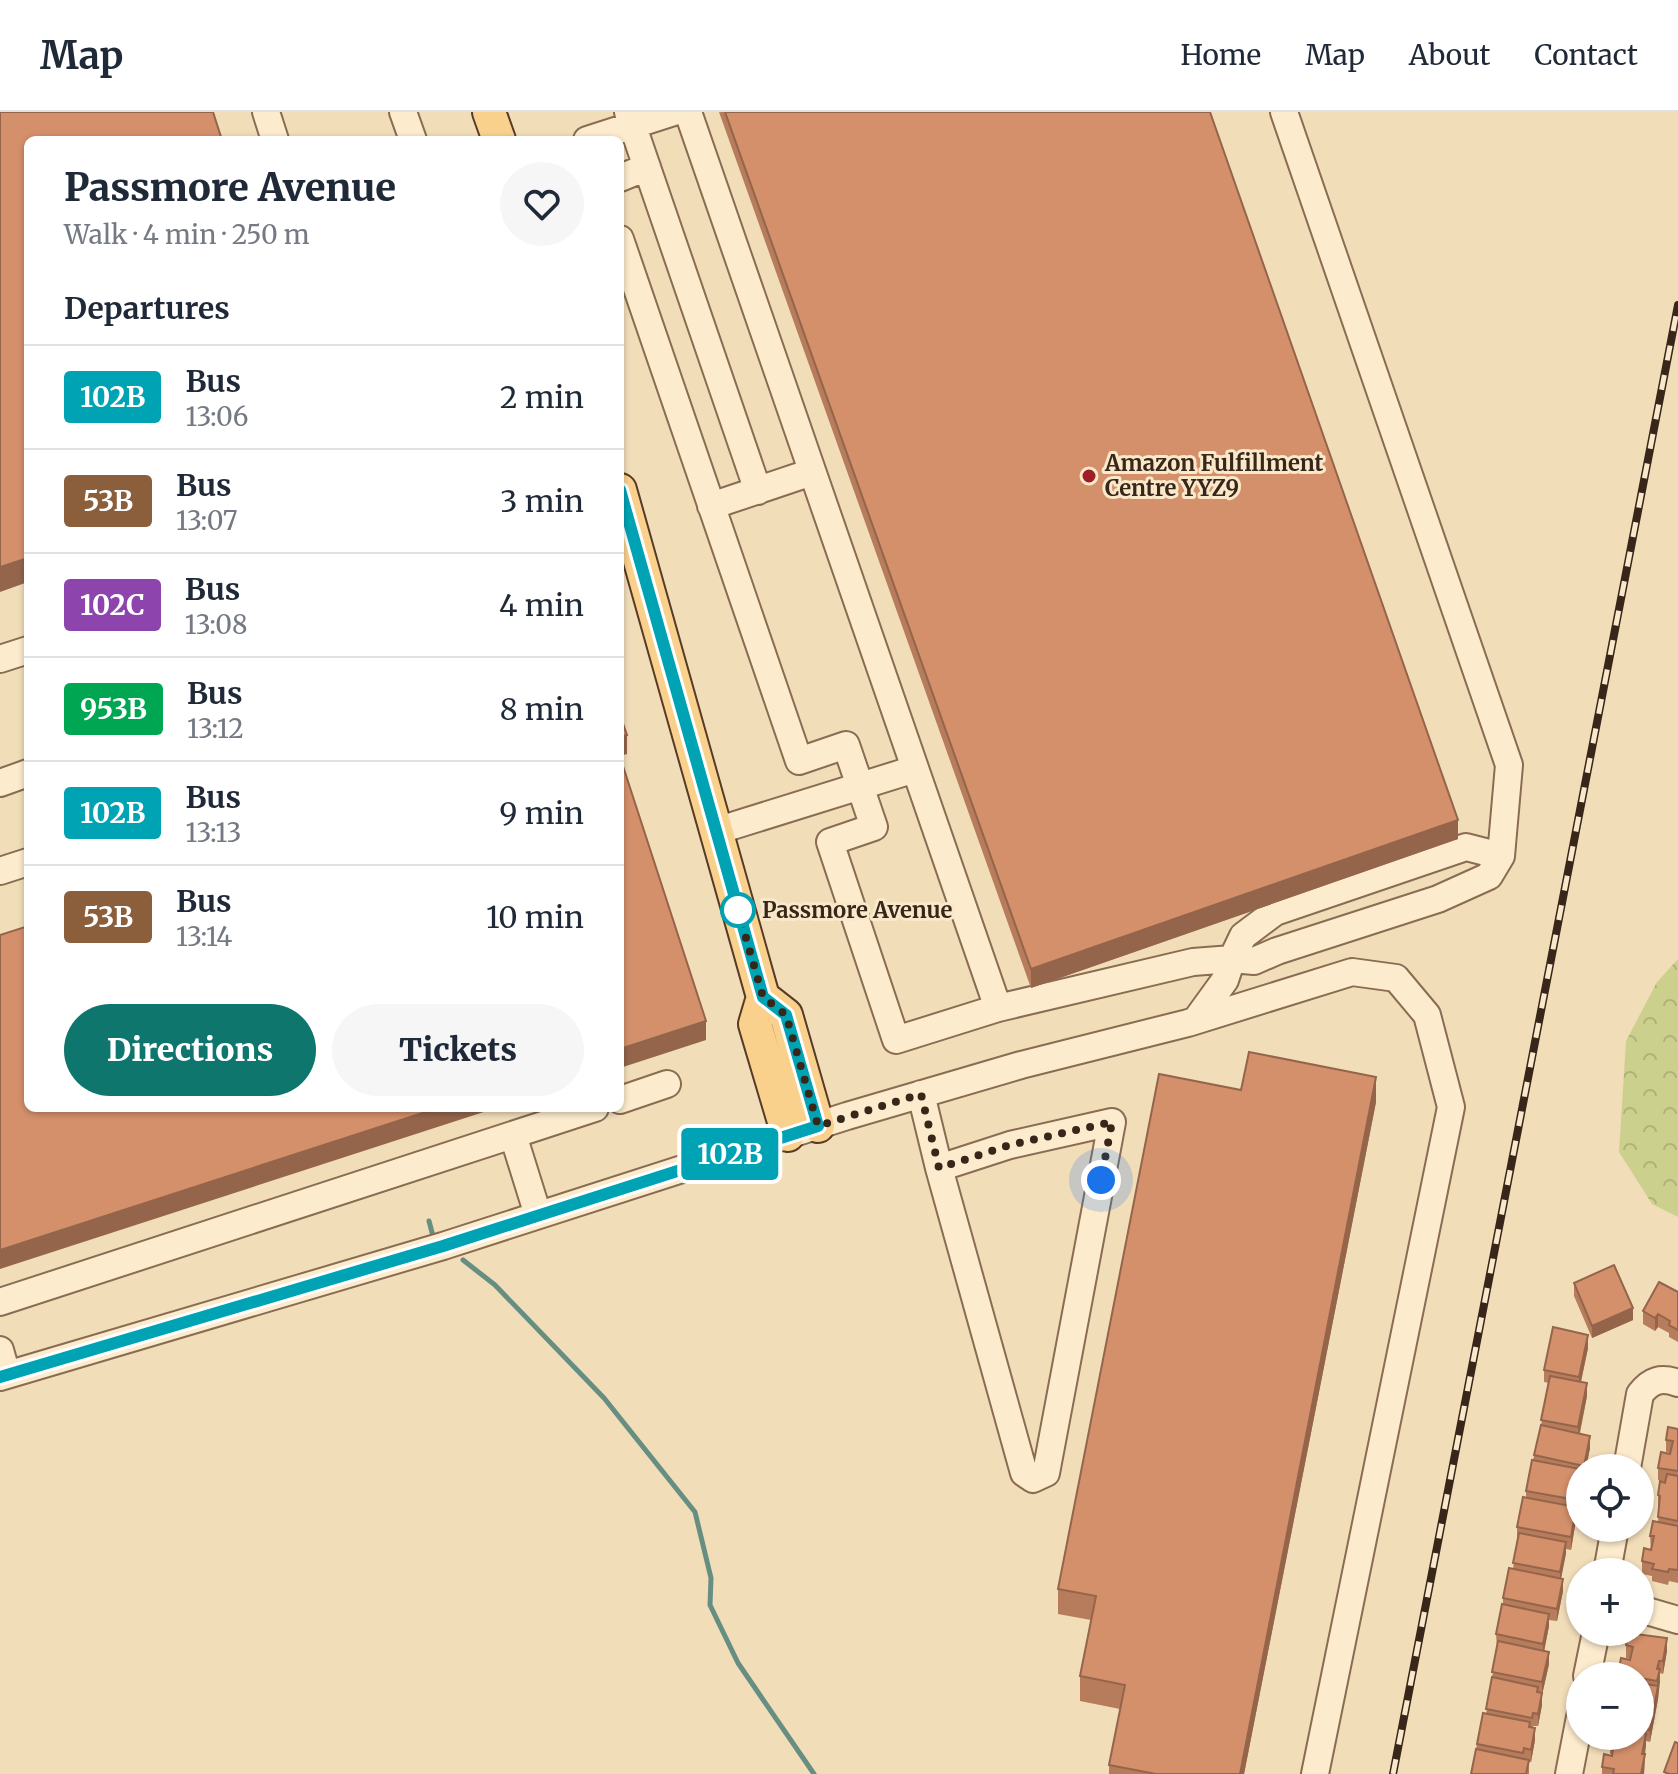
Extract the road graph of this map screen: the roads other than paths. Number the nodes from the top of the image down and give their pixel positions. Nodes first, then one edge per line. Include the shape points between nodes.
1 (266, 112) edge
2 (403, 112) edge
3 (489, 112) edge
4 (674, 112) edge
5 (688, 112) edge
6 (1284, 112) edge
7 (630, 119) edge
8 (274, 136) edge
9 (412, 136) edge
10 (498, 136) edge
11 (595, 136) edge
12 (647, 167) junction
13 (624, 176) edge
14 (624, 251) edge
15 (812, 472) junction
16 (758, 491) junction
17 (711, 506) junction
18 (624, 520) edge
19 (630, 565) edge
20 (24, 651) edge
21 (0, 659) edge
22 (915, 769) junction
23 (24, 774) edge
24 (0, 783) edge
25 (860, 786) junction
26 (716, 831) junction
27 (1501, 856) junction
28 (24, 863) edge
29 (0, 871) edge
30 (1232, 959) junction
31 (763, 997) junction
32 (998, 1008) junction
33 (1196, 1020) junction
34 (667, 1084) dead end
35 (921, 1094) junction
36 (624, 1099) edge
37 (583, 1112) edge
38 (818, 1126) junction
39 (513, 1135) junction
40 (788, 1135) junction
41 (939, 1168) junction
42 (538, 1215) junction
43 (0, 1302) edge
44 (2, 1367) edge
45 (1678, 1383) edge
46 (1630, 1454) edge
47 (1654, 1613) edge
48 (1678, 1620) edge
49 (1574, 1750) edge
50 (1315, 1774) edge
51 (1569, 1774) edge

1 - 8 street
2 - 9 street
3 - 10 main road
4 - 7 street
5 - 15 street
6 - 27 street via 1509,765
7 - 11 street
7 - 12 street
12 - 13 street
12 - 16 street
14 - 17 street
15 - 16 street
15 - 22 street
16 - 17 street
17 - 25 street via 799,761 846,745
18 - 19 main road
19 - 26 main road
20 - 21 street
22 - 25 street
22 - 32 street
23 - 24 street
25 - 26 street
25 - 32 street via 874,827 830,842 896,1040
26 - 31 main road
27 - 30 street via 1489,876 1438,899 1254,961
27 - 30 street via 1466,847 1275,912 1243,936
28 - 29 street
30 - 32 street via 1193,962
30 - 33 street via 1225,980
31 - 38 main road via 786,1015
31 - 40 main road via 755,1024
33 - 35 street
33 - 50 street via 1352,972 1396,978 1427,1015 1451,1107
34 - 36 street
35 - 38 street
35 - 41 street
37 - 39 street
38 - 40 street
39 - 42 street
39 - 43 street
40 - 42 street
41 - 41 street via 1024,1473 1033,1479 1046,1473 1112,1122
42 - 44 street
45 - 46 street via 1657,1381 1640,1394
47 - 48 street
49 - 51 street

